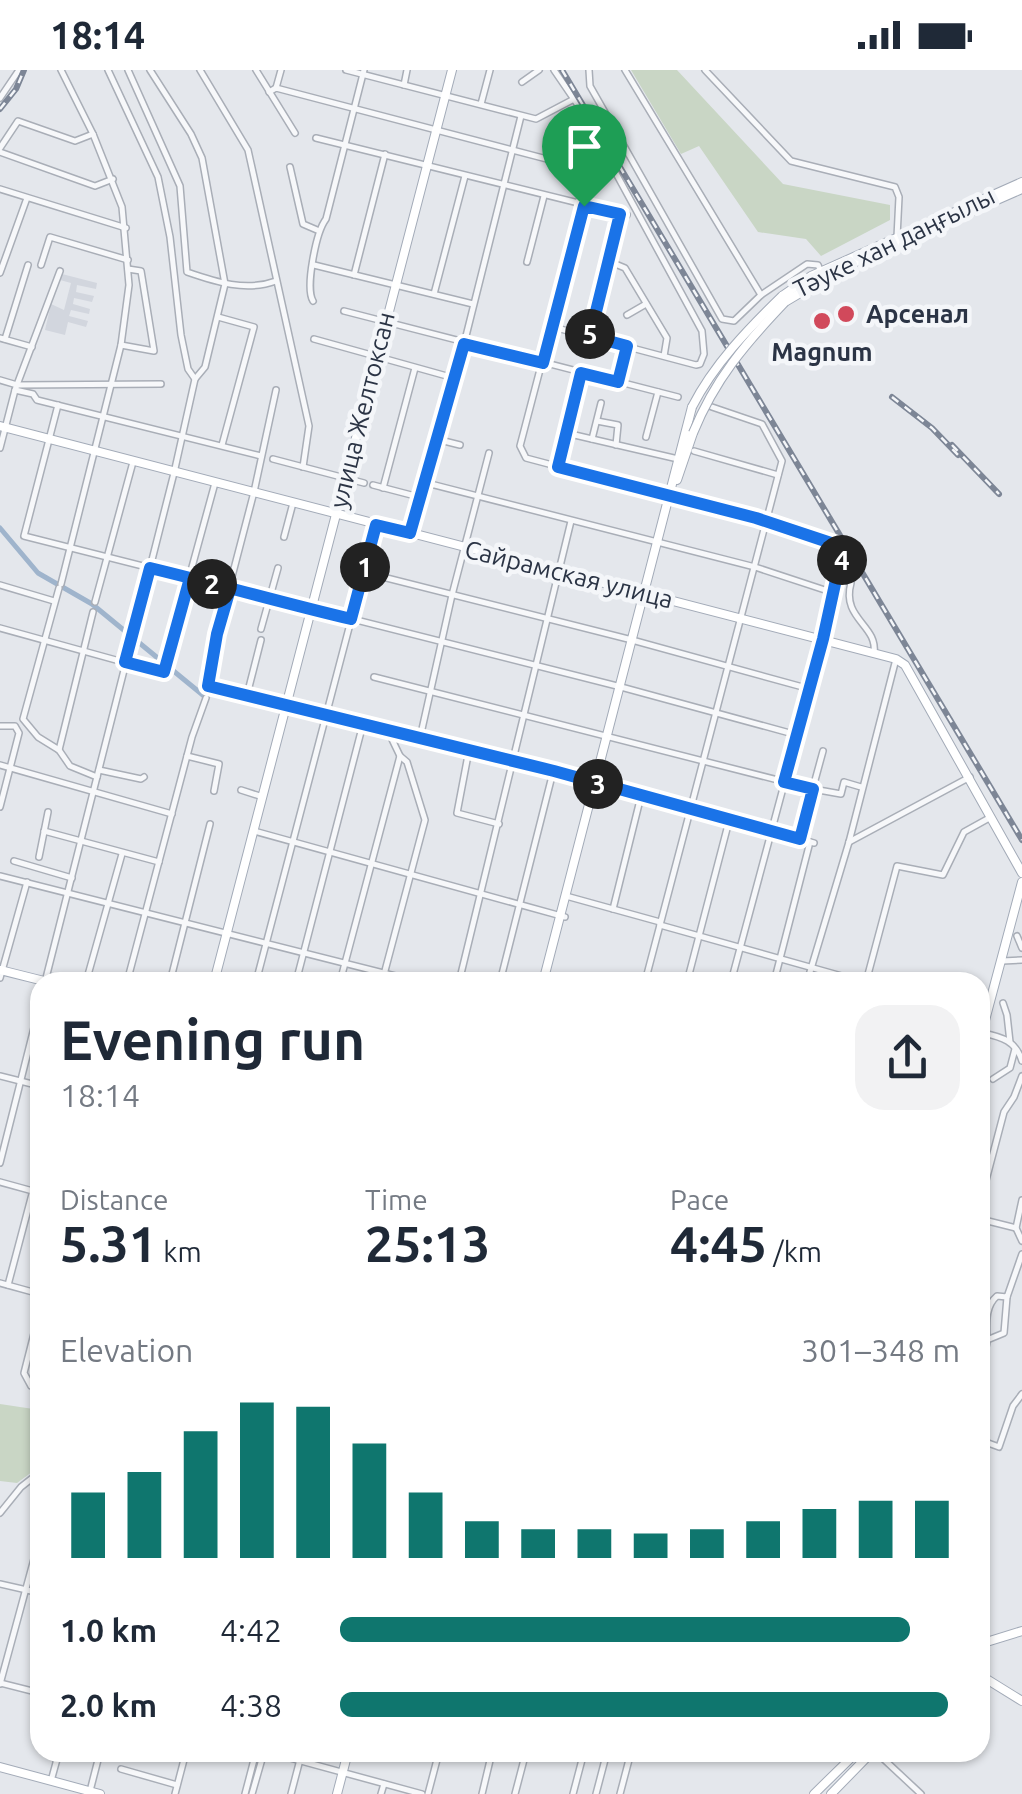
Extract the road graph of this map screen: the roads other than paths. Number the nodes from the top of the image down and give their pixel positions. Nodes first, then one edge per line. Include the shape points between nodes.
1 (19, 70) edge
2 (61, 70) edge
3 (108, 70) edge
4 (128, 70) edge
5 (150, 70) edge
6 (200, 70) edge
7 (256, 70) edge
8 (282, 70) edge
9 (346, 70) edge
10 (408, 70) edge
11 (452, 70) edge
12 (490, 70) edge
13 (538, 70) edge
14 (554, 70) edge
15 (589, 70) edge
16 (625, 70) edge
17 (705, 70) edge
18 (364, 72) edge
19 (522, 82) dead end
20 (404, 85) junction
21 (272, 90) junction
22 (446, 96) junction
23 (0, 98) edge
24 (574, 99) junction
25 (481, 104) junction
26 (355, 107) junction
27 (582, 111) junction
28 (522, 116) junction
29 (437, 129) junction
30 (296, 132) dead end
31 (93, 134) junction
32 (316, 138) dead end
33 (346, 144) junction
34 (603, 148) junction
35 (0, 150) edge
36 (512, 150) junction
37 (385, 154) junction
38 (595, 160) junction
39 (427, 165) junction
40 (290, 167) dead end
41 (585, 169) dead end
42 (465, 175) junction
43 (112, 179) junction
44 (503, 185) junction
45 (1022, 185) edge
46 (0, 189) edge
47 (544, 196) junction
48 (27, 198) junction
49 (584, 206) junction
50 (126, 228) junction
51 (317, 230) junction
52 (904, 237) junction
53 (128, 260) junction
54 (608, 261) junction
55 (527, 262) dead end
56 (28, 265) dead end
57 (314, 265) junction
58 (41, 266) dead end
59 (128, 268) junction
60 (60, 270) dead end
61 (187, 271) junction
62 (821, 272) junction
63 (0, 273) edge
64 (173, 273) junction
65 (354, 274) junction
66 (276, 281) junction
67 (224, 284) junction
68 (395, 284) junction
69 (434, 294) junction
70 (761, 295) junction
71 (784, 299) junction
72 (313, 301) dead end
73 (472, 304) junction
74 (646, 304) junction
75 (344, 311) dead end
76 (627, 314) dead end
77 (218, 317) junction
78 (385, 322) junction
79 (553, 327) junction
80 (590, 336) junction
81 (3, 339) edge
82 (314, 339) dead end
83 (464, 344) junction
84 (121, 345) junction
85 (627, 346) junction
86 (32, 347) junction
87 (664, 356) junction
88 (376, 357) junction
89 (543, 363) junction
90 (415, 368) junction
91 (581, 373) junction
92 (454, 378) junction
93 (195, 379) junction
94 (0, 380) edge
95 (618, 382) junction
96 (161, 384) dead end
97 (109, 386) junction
98 (16, 388) junction
99 (276, 390) dead end
100 (658, 392) junction
101 (678, 397) dead end
102 (601, 403) dead end
103 (58, 405) junction
104 (712, 407) dead end
105 (102, 415) junction
106 (597, 421) junction
107 (2, 427) edge
108 (566, 434) junction
109 (183, 436) junction
110 (646, 437) dead end
111 (436, 439) junction
112 (51, 440) junction
113 (592, 440) junction
114 (616, 445) junction
115 (222, 446) junction
116 (460, 446) dead end
117 (0, 448) edge
118 (694, 451) dead end
119 (94, 452) junction
120 (488, 454) dead end
121 (261, 456) junction
122 (678, 458) junction
123 (273, 459) dead end
124 (133, 462) junction
125 (303, 467) junction
126 (558, 467) junction
127 (780, 472) junction
128 (174, 473) junction
129 (345, 478) junction
130 (424, 482) junction
131 (215, 483) junction
132 (364, 483) dead end
133 (373, 485) dead end
134 (383, 488) junction
135 (254, 492) junction
136 (672, 495) junction
137 (420, 497) junction
138 (477, 497) junction
139 (293, 503) junction
140 (336, 514) junction
141 (571, 521) junction
142 (767, 522) junction
143 (376, 525) junction
144 (410, 533) junction
145 (284, 537) dead end
146 (659, 544) junction
147 (70, 547) junction
148 (464, 547) junction
149 (108, 556) junction
150 (755, 567) junction
151 (150, 568) junction
152 (278, 568) dead end
153 (559, 571) junction
154 (364, 572) junction
155 (838, 576) junction
156 (190, 578) junction
157 (0, 585) edge
158 (230, 589) junction
159 (646, 593) junction
160 (834, 593) junction
161 (452, 595) junction
162 (270, 598) junction
163 (54, 600) junction
164 (96, 602) dead end
165 (312, 610) junction
166 (93, 612) dead end
167 (548, 618) junction
168 (742, 618) junction
169 (351, 619) junction
170 (261, 629) dead end
171 (0, 630) edge
172 (43, 639) junction
173 (823, 639) junction
174 (261, 640) dead end
175 (634, 640) junction
176 (444, 641) junction
177 (83, 651) junction
178 (874, 653) junction
179 (896, 659) junction
180 (125, 662) junction
181 (537, 665) junction
182 (729, 666) junction
183 (374, 677) dead end
184 (623, 687) junction
185 (810, 689) junction
186 (433, 690) junction
187 (247, 695) junction
188 (206, 698) dead end
189 (286, 705) junction
190 (525, 713) junction
191 (716, 713) junction
192 (326, 714) junction
193 (363, 724) junction
194 (0, 726) edge
195 (388, 730) junction
196 (610, 735) junction
197 (797, 735) junction
198 (420, 738) junction
199 (59, 750) junction
200 (469, 750) junction
201 (823, 751) dead end
202 (187, 756) junction
203 (400, 756) junction
204 (704, 760) junction
205 (515, 762) junction
206 (0, 765) edge
207 (10, 768) junction
208 (554, 771) junction
209 (98, 774) junction
210 (144, 776) dead end
211 (970, 777) junction
212 (784, 782) junction
213 (598, 784) junction
214 (861, 787) junction
215 (813, 789) junction
216 (241, 790) dead end
217 (214, 791) dead end
218 (93, 793) junction
219 (641, 795) junction
220 (263, 796) junction
221 (0, 807) edge
222 (692, 809) junction
223 (48, 812) dead end
224 (172, 814) junction
225 (992, 816) junction
226 (729, 820) junction
227 (210, 824) dead end
228 (499, 824) junction
229 (44, 831) junction
230 (254, 831) junction
231 (771, 831) junction
232 (800, 839) junction
233 (292, 841) junction
234 (81, 842) junction
235 (849, 842) junction
236 (331, 852) junction
237 (122, 854) junction
238 (39, 857) dead end
239 (14, 861) dead end
240 (160, 862) junction
241 (372, 863) junction
242 (1022, 873) edge
243 (412, 874) junction
244 (0, 876) edge
245 (72, 878) junction
246 (26, 882) junction
247 (1022, 882) edge
248 (69, 892) junction
249 (481, 896) junction
250 (568, 897) junction
251 (107, 903) junction
252 (519, 904) junction
253 (1018, 908) edge
254 (613, 910) junction
255 (146, 914) junction
256 (563, 916) junction
257 (184, 923) junction
258 (660, 924) junction
259 (226, 934) junction
260 (700, 936) junction
261 (1016, 936) dead end
262 (267, 944) junction
263 (740, 947) junction
264 (1022, 948) edge
265 (304, 953) junction
266 (778, 958) junction
267 (1022, 960) edge
268 (1000, 961) junction
269 (345, 963) junction
270 (811, 968) junction
271 (49, 972) edge
272 (89, 972) edge
273 (131, 972) edge
274 (172, 972) edge
275 (216, 972) edge
276 (259, 972) edge
277 (299, 972) edge
278 (343, 972) edge
279 (378, 972) edge
280 (386, 972) edge
281 (462, 972) edge
282 (502, 972) edge
283 (548, 972) edge
284 (648, 972) edge
285 (690, 972) edge
286 (734, 972) edge
287 (776, 972) edge
288 (810, 972) edge
289 (826, 972) edge
290 (867, 972) edge
291 (1, 973) edge
292 (30, 979) edge
293 (990, 1000) edge
294 (1002, 1004) dead end
295 (990, 1038) edge
296 (1013, 1044) junction
297 (30, 1047) edge
298 (1022, 1061) edge
299 (0, 1076) edge
300 (993, 1079) dead end
301 (1022, 1080) edge
302 (22, 1082) junction
303 (30, 1084) edge
304 (0, 1163) edge
305 (990, 1166) edge
306 (0, 1182) edge
307 (30, 1190) edge
308 (1022, 1200) edge
309 (30, 1209) edge
310 (990, 1222) edge
311 (1016, 1228) junction
312 (1022, 1241) edge
313 (1022, 1254) edge
314 (4, 1284) edge
315 (30, 1291) edge
316 (1007, 1297) junction
317 (990, 1306) edge
318 (990, 1339) edge
319 (30, 1349) edge
320 (30, 1384) edge
321 (1022, 1394) edge
322 (990, 1444) edge
323 (30, 1480) edge
324 (0, 1513) edge
325 (30, 1575) edge
326 (0, 1584) edge
327 (26, 1590) junction
328 (30, 1591) edge
329 (1022, 1631) edge
330 (990, 1641) edge
331 (990, 1681) edge
332 (0, 1683) edge
333 (30, 1691) edge
334 (1022, 1701) edge
335 (57, 1762) edge
336 (99, 1762) edge
337 (184, 1762) edge
338 (254, 1762) edge
339 (262, 1762) edge
340 (300, 1762) edge
341 (304, 1762) edge
342 (344, 1762) edge
343 (436, 1762) edge
344 (490, 1762) edge
345 (523, 1762) edge
346 (581, 1762) edge
347 (604, 1762) edge
348 (628, 1762) edge
349 (856, 1762) edge
350 (859, 1762) edge
351 (877, 1762) edge
352 (0, 1767) edge
353 (121, 1769) dead end
354 (341, 1772) junction
355 (52, 1781) junction
356 (384, 1784) junction
357 (178, 1785) junction
358 (95, 1793) edge
359 (175, 1794) edge
360 (249, 1794) edge
361 (291, 1794) edge
362 (335, 1794) edge
363 (381, 1794) edge
364 (425, 1794) edge
365 (482, 1794) edge
366 (515, 1794) edge
367 (573, 1794) edge
368 (596, 1794) edge
369 (620, 1794) edge
370 (814, 1794) edge
371 (832, 1794) edge
372 (921, 1794) edge

1 - 23 street
2 - 31 street
3 - 64 street via 158,177
4 - 61 street via 180,186
5 - 67 street via 202,158
6 - 66 street via 248,150
7 - 21 street
8 - 21 street
9 - 18 street
10 - 20 street
11 - 22 main road, улица Желтоксан
12 - 25 street
13 - 19 street
14 - 24 street
15 - 70 street via 590,86 722,319 734,321
16 - 70 street
17 - 52 street via 791,162 894,187 900,197 895,230
18 - 20 street
18 - 26 street
20 - 22 street
21 - 26 street
21 - 30 street
22 - 25 street
22 - 29 main road, улица Желтоксан
24 - 27 street
24 - 28 street via 541,119
25 - 28 street
26 - 29 street
26 - 33 street
27 - 34 street
27 - 38 street
28 - 36 street
29 - 36 street
29 - 39 main road, улица Желтоксан
31 - 35 street via 75,141 18,121
31 - 43 street
32 - 33 street
33 - 37 street
33 - 51 street via 326,219
34 - 38 street
34 - 87 street via 702,331 700,364
35 - 43 street via 95,186
36 - 41 street
36 - 44 street
37 - 39 street
37 - 65 street
38 - 49 street
39 - 42 street
39 - 68 main road, улица Желтоксан
40 - 51 street via 303,224
42 - 44 street
42 - 69 street
43 - 50 street
44 - 47 street
44 - 73 street
45 - 52 main road, Тәуке хан даңғылы
46 - 48 street
47 - 49 street
47 - 55 street
48 - 50 street
48 - 63 street
49 - 54 street via 624,215
49 - 79 street
50 - 53 street
51 - 57 street
52 - 62 main road, Тәуке хан даңғылы
52 - 71 main road, Тәуке хан даңғылы
53 - 58 street via 50,238
53 - 59 street
54 - 74 street via 624,266
54 - 80 street
56 - 81 street
57 - 65 street
57 - 72 street via 308,290
59 - 84 street
59 - 84 street via 141,271 154,351
60 - 86 street
61 - 64 street
61 - 67 street
62 - 70 street via 818,264 808,264
62 - 71 main road, Тәуке хан даңғылы
64 - 93 street
65 - 68 street
66 - 67 street
66 - 125 street via 309,426
67 - 77 street
68 - 69 street
68 - 78 main road, улица Желтоксан
69 - 73 street
71 - 122 main road, Тәуке хан даңғылы, bridge via 715,370 692,407
71 - 136 main road, Тәуке хан даңғылы, bridge via 709,394
73 - 83 street
74 - 76 street
74 - 87 street via 668,340
75 - 78 street
77 - 93 street via 205,367
77 - 115 street via 254,327
78 - 83 street
78 - 88 main road, улица Желтоксан
79 - 80 street
79 - 89 street
80 - 85 street
81 - 86 street
82 - 88 street
83 - 89 street
83 - 92 street
84 - 97 street
85 - 87 street
85 - 95 street
86 - 98 street
88 - 90 street
88 - 129 main road, улица Желтоксан
89 - 91 street
89 - 126 street via 520,446 522,454
90 - 92 street
90 - 134 street
91 - 95 street
91 - 108 street
92 - 111 street
93 - 109 street
94 - 98 street
95 - 100 street
96 - 97 street
97 - 98 street
97 - 105 street
98 - 103 street
98 - 107 street
99 - 121 street
100 - 101 street
100 - 110 street
102 - 106 street
103 - 105 street
103 - 112 street
104 - 127 street via 762,424 782,461
105 - 109 street
105 - 119 street
106 - 113 street
106 - 114 street via 618,425
107 - 112 main road, Сайрамская улица
107 - 117 street
108 - 113 street
108 - 126 street
109 - 115 street
109 - 128 street
111 - 116 street
111 - 130 street
112 - 119 main road, Сайрамская улица
112 - 147 street via 24,536
113 - 114 street
114 - 122 street
115 - 121 street
118 - 127 street
119 - 124 main road, Сайрамская улица
119 - 147 street
120 - 138 street
121 - 135 street
122 - 136 main road, Тәуке хан даңғылы
123 - 125 street
124 - 128 main road, Сайрамская улица
124 - 149 street
125 - 129 street
126 - 136 street
127 - 142 street
128 - 131 main road, Сайрамская улица
128 - 151 street
129 - 132 street
129 - 140 main road, улица Желтоксан
130 - 137 street
130 - 138 street
131 - 135 main road, Сайрамская улица
131 - 156 street
133 - 134 street
134 - 137 street
135 - 139 main road, Сайрамская улица
135 - 158 street
136 - 142 street
136 - 146 main road, Тәуке хан даңғылы
137 - 144 street
138 - 141 street
138 - 148 street
139 - 140 main road, Сайрамская улица
139 - 145 street
140 - 143 main road, Сайрамская улица
140 - 165 main road, улица Желтоксан
141 - 146 street
141 - 153 street
142 - 150 street
142 - 155 street via 840,546
143 - 144 main road, Сайрамская улица
143 - 154 street
144 - 148 main road, Сайрамская улица
146 - 150 street
146 - 159 main road, Тәуке хан даңғылы
147 - 149 street
147 - 163 street
148 - 153 main road, Сайрамская улица
148 - 161 street
149 - 151 street
149 - 164 street
150 - 160 street
150 - 168 street
151 - 156 street
151 - 180 street
152 - 162 street
153 - 159 main road, Сайрамская улица
153 - 167 street
154 - 161 street
154 - 169 street
155 - 160 street
155 - 178 street via 851,583 852,611 872,636
156 - 158 street
156 - 180 street via 162,673
157 - 163 street
158 - 162 street
158 - 187 street via 208,686
159 - 168 main road, Сайрамская улица
159 - 175 main road, Тәуке хан даңғылы
160 - 173 street
161 - 167 street
161 - 176 street
162 - 165 street
162 - 170 street
163 - 172 street
165 - 169 street
165 - 189 main road, улица Желтоксан
166 - 177 street
167 - 175 street
167 - 181 street
168 - 173 main road, Сайрамская улица
168 - 182 street
169 - 176 street
169 - 192 street
171 - 172 street
172 - 177 street
172 - 199 street via 23,719
173 - 178 main road, Сайрамская улица
173 - 185 street
174 - 187 street
175 - 182 street
175 - 184 main road, Тәуке хан даңғылы
176 - 181 street
176 - 186 street
177 - 180 street
177 - 199 street
178 - 179 main road, Сайрамская улица
179 - 211 main road
179 - 214 street
180 - 209 street
181 - 184 street
181 - 190 street
182 - 185 street
182 - 191 street
183 - 186 street
184 - 191 street
184 - 196 main road, Тәуке хан даңғылы
185 - 197 street
186 - 190 street
186 - 198 street
187 - 189 street
188 - 202 street
189 - 192 street
189 - 220 main road, улица Желтоксан
190 - 196 street
190 - 205 street
191 - 197 street
191 - 204 street
192 - 193 street
192 - 233 street
193 - 195 street
193 - 236 street
194 - 207 street via 15,726 19,734
195 - 198 street
195 - 203 street
196 - 204 street
196 - 213 main road, Тәуке хан даңғылы
197 - 212 street
198 - 200 street
199 - 209 street via 70,766
200 - 205 street
200 - 228 street via 457,813
201 - 215 street
202 - 217 street via 218,764
202 - 224 street
203 - 241 street
203 - 243 street via 424,820
204 - 212 street
204 - 222 street
205 - 208 street
205 - 228 street
206 - 207 street
207 - 218 street
207 - 221 street
208 - 213 street
208 - 252 street
209 - 210 street
209 - 218 street
211 - 225 main road
211 - 235 street
212 - 215 street
212 - 231 street
213 - 219 street
213 - 250 main road, Тәуке хан даңғылы
214 - 215 street via 844,782 841,794
214 - 235 street
215 - 232 street
216 - 220 street
218 - 224 street
218 - 234 street
219 - 222 street
219 - 254 street
220 - 230 main road, улица Желтоксан
222 - 226 street
222 - 258 street
223 - 229 street
224 - 240 street
225 - 242 main road
225 - 290 street via 964,832 944,875 897,866
226 - 231 street
226 - 260 street
227 - 257 street
228 - 249 street
229 - 234 street
229 - 238 street
230 - 233 street
230 - 259 main road, улица Желтоксан
231 - 232 street
231 - 263 street
232 - 266 street via 812,842
233 - 236 street
233 - 262 street
234 - 237 street
234 - 245 street
235 - 270 street
236 - 241 street
236 - 265 street
237 - 240 street
237 - 251 street
239 - 245 street
240 - 255 street
241 - 243 street
241 - 269 street
243 - 249 street
243 - 280 street
244 - 246 street
245 - 248 street
246 - 248 street
246 - 291 street
247 - 253 main road
248 - 251 street
248 - 271 street
249 - 252 street
249 - 281 street
250 - 254 street
250 - 256 main road, Тәуке хан даңғылы
251 - 255 street
251 - 272 street
252 - 256 street
252 - 282 street
253 - 268 main road
254 - 258 street
255 - 257 street
255 - 273 street
256 - 283 main road, Тәуке хан даңғылы
257 - 259 street
257 - 274 street
258 - 260 street
258 - 284 street
259 - 262 street
259 - 275 main road, улица Желтоксан
260 - 263 street
260 - 285 street
261 - 264 street
262 - 265 street
262 - 276 street
263 - 266 street
263 - 286 street
265 - 269 street
265 - 277 street
266 - 270 street
266 - 287 street
267 - 268 street
268 - 293 main road
269 - 278 street
269 - 279 street
270 - 288 street
270 - 289 street
291 - 292 main road
294 - 296 street
295 - 296 street
296 - 298 street
296 - 300 street via 1010,1068
297 - 302 street
299 - 302 street
301 - 305 street via 1004,1112
302 - 303 street
302 - 304 street
306 - 307 street
308 - 311 street
309 - 314 street
310 - 311 street
311 - 312 street
313 - 316 street
314 - 315 street
316 - 317 street via 993,1296
316 - 318 street via 1004,1333
319 - 320 street via 24,1372
321 - 322 street via 999,1447
323 - 324 street
325 - 327 street
326 - 327 street
327 - 328 street
327 - 332 street
329 - 330 main road
331 - 334 main road
332 - 333 street
335 - 355 street
336 - 358 street
337 - 357 street
338 - 360 street
339 - 360 street
340 - 361 street
341 - 354 street
342 - 354 main road
343 - 364 street
344 - 365 street
345 - 366 street
346 - 367 street
347 - 368 street
348 - 369 street
349 - 370 main road
350 - 371 main road
351 - 372 street
352 - 355 main road
353 - 357 street
354 - 356 street
354 - 362 main road
355 - 358 main road
356 - 363 street
356 - 364 street
357 - 359 street

